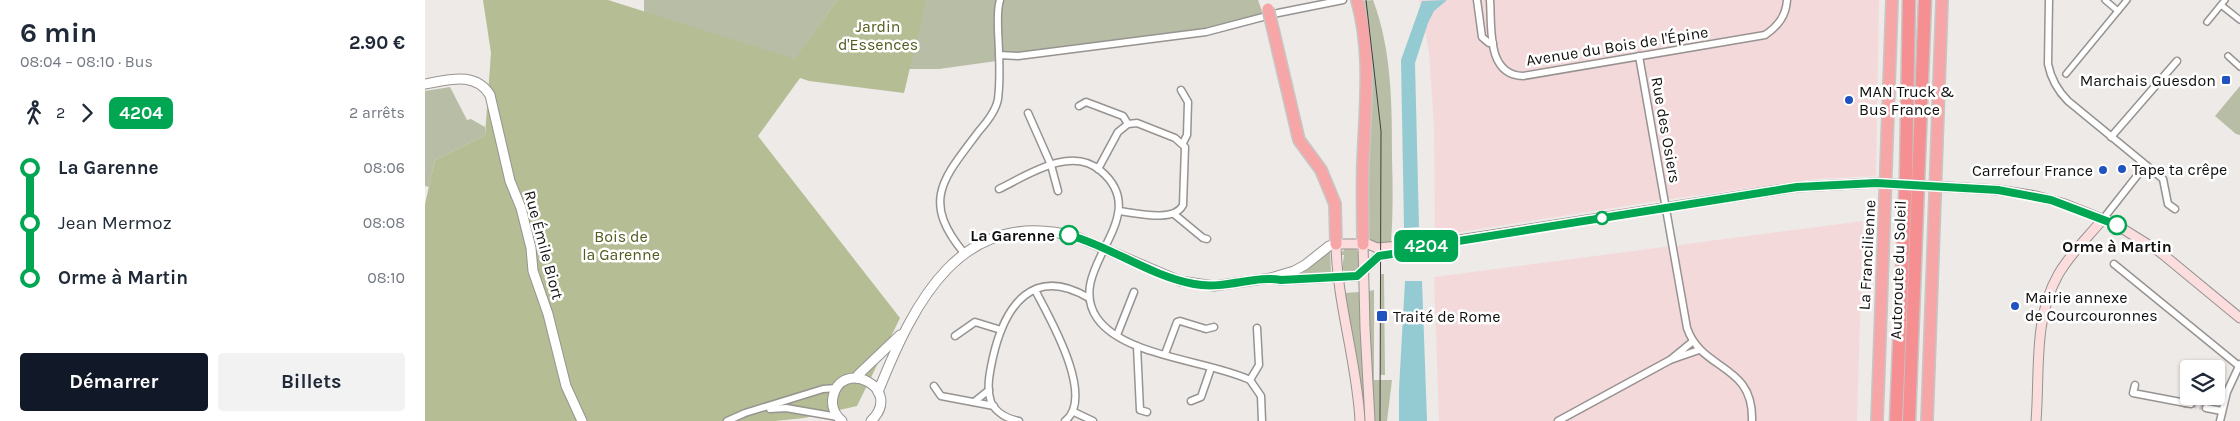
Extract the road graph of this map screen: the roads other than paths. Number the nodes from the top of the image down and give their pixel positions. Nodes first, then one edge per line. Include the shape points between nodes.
1 (1000, 0) edge
2 (1343, 0) edge
3 (1477, 0) edge
4 (1491, 0) edge
5 (1787, 0) edge
6 (1892, 0) edge
7 (1909, 0) edge
8 (1925, 0) edge
9 (1942, 0) edge
10 (2049, 0) edge
11 (2105, 0) edge
12 (2127, 0) edge
13 (2225, 0) edge
14 (1266, 4) edge
15 (1359, 5) edge
16 (2221, 6) junction
17 (2118, 11) junction
18 (2240, 20) edge
19 (2207, 22) dead end
20 (1493, 43) junction
21 (999, 55) junction
22 (1639, 56) junction
23 (2228, 56) dead end
24 (2177, 61) dead end
25 (2240, 67) edge
26 (2065, 74) dead end
27 (425, 84) edge
28 (1181, 90) dead end
29 (1079, 106) dead end
30 (1028, 113) dead end
31 (1128, 124) junction
32 (2111, 137) junction
33 (1183, 143) junction
34 (2141, 162) junction
35 (1051, 165) junction
36 (1098, 168) junction
37 (999, 189) dead end
38 (1058, 191) dead end
39 (1665, 208) junction
40 (2175, 209) dead end
41 (1119, 211) junction
42 (1174, 214) junction
43 (2103, 219) junction
44 (1207, 239) dead end
45 (1337, 244) junction
46 (1363, 244) junction
47 (1421, 247) junction
48 (1104, 249) junction
49 (964, 253) junction
50 (2114, 264) dead end
51 (1363, 271) junction
52 (1337, 277) junction
53 (1271, 278) junction
54 (1089, 284) junction
55 (1074, 289) junction
56 (1035, 290) junction
57 (1134, 292) dead end
58 (1089, 298) junction
59 (2240, 318) edge
60 (1214, 327) dead end
61 (1257, 328) dead end
62 (1001, 330) junction
63 (903, 331) junction
64 (1117, 334) junction
65 (955, 336) dead end
66 (1692, 342) junction
67 (1137, 346) junction
68 (1699, 350) junction
69 (1165, 354) junction
70 (1670, 360) junction
71 (1211, 368) junction
72 (2239, 369) edge
73 (858, 378) junction
74 (1250, 380) junction
75 (2135, 384) dead end
76 (934, 386) dead end
77 (837, 388) junction
78 (989, 390) junction
79 (879, 392) junction
80 (1191, 401) dead end
81 (974, 402) junction
82 (2180, 402) edge
83 (993, 406) junction
84 (2207, 408) tunnel mouth
85 (754, 410) junction
86 (2222, 411) junction
87 (1074, 412) junction
88 (1147, 412) dead end
89 (840, 419) edge
90 (874, 419) edge
91 (582, 421) edge
92 (727, 421) edge
93 (1019, 421) edge
94 (1065, 421) edge
95 (1093, 421) edge
96 (1262, 421) edge
97 (1360, 421) edge
98 (1370, 421) edge
99 (1558, 421) edge
100 (1752, 421) edge
101 (1877, 421) edge
102 (1896, 421) edge
103 (1909, 421) edge
104 (1927, 421) edge
105 (2036, 421) edge
106 (2221, 421) edge

1 - 21 street
2 - 21 street via 1206,32 1018,56
3 - 20 street via 1482,38
4 - 20 street, Avenue du Bois de l'Épine
5 - 22 street, Avenue du Bois de l'Épine via 1783,16 1765,35
6 - 101 highway, La Francilienne
7 - 102 highway, Autoroute du Soleil
8 - 103 highway, Autoroute du Soleil
9 - 104 highway
10 - 32 street via 2047,57 2050,74 2068,101
11 - 17 street
12 - 17 street
13 - 16 street
14 - 45 highway, bridge via 1299,140 1321,170 1331,192 1337,214
15 - 46 highway via 1364,30 1367,87
16 - 18 street
16 - 19 street
17 - 26 street
20 - 22 street, Avenue du Bois de l'Épine via 1497,63 1516,76
21 - 49 street via 997,100 992,115 953,166 941,188 943,221 948,234
22 - 39 street, Rue des Osiers
23 - 25 street
24 - 32 street
27 - 91 street, Rue Émile Biort via 475,80 486,89 493,102 505,164 521,208 538,288 566,386
28 - 33 street via 1188,102 1187,135
29 - 31 street via 1086,102 1123,116
30 - 35 street
31 - 33 street via 1137,123
31 - 36 street via 1118,132
32 - 34 street
33 - 42 street via 1186,152 1183,205
34 - 40 street via 2163,179 2168,204
34 - 43 street via 2140,172
35 - 36 street via 1074,160
35 - 37 street
35 - 38 street
36 - 41 street via 1113,187
39 - 43 main road, bridge via 1797,187 1876,183 1998,190 2036,196
39 - 47 main road
39 - 66 street, Rue des Osiers via 1684,316
41 - 42 street
41 - 48 street via 1115,228
42 - 44 street
43 - 59 main road via 2124,228 2160,252
43 - 105 main road via 2058,275 2045,305
45 - 46 main road
45 - 52 main road
45 - 53 street via 1329,246 1294,272
46 - 47 main road via 1377,248
46 - 51 main road
47 - 51 main road via 1379,256
48 - 49 street via 1063,233 1034,230 995,237
48 - 53 street via 1193,284 1221,286
48 - 54 street
49 - 63 street via 938,278
50 - 72 street
51 - 52 main road via 1357,276
51 - 98 main road
52 - 53 street
52 - 97 main road via 1357,384
54 - 55 street
54 - 58 street
55 - 56 street via 1054,285
55 - 58 street
56 - 62 street via 1017,302
56 - 87 street via 1070,367 1077,400
57 - 64 street
58 - 64 street via 1098,319
60 - 69 street via 1206,329 1177,322
61 - 74 street via 1259,364
62 - 65 street via 975,322
62 - 78 street via 991,365
63 - 73 street
63 - 79 street
64 - 67 street
66 - 68 street
66 - 70 street
67 - 69 street
67 - 88 street via 1140,410
68 - 70 street
68 - 100 street via 1744,385 1751,403
69 - 71 street
70 - 99 street
71 - 74 street
71 - 80 street via 1201,397
72 - 86 street
73 - 77 street via 846,380
73 - 79 street via 870,382
74 - 96 street via 1261,396
75 - 82 street via 2133,393
76 - 81 street via 941,396
77 - 85 street via 823,389
77 - 89 street via 832,402
78 - 81 street
78 - 83 street
79 - 90 street via 880,405
81 - 83 street
83 - 93 street via 1007,418
84 - 86 street
85 - 89 street via 786,408
85 - 92 street
86 - 106 street
87 - 94 street
87 - 95 street

